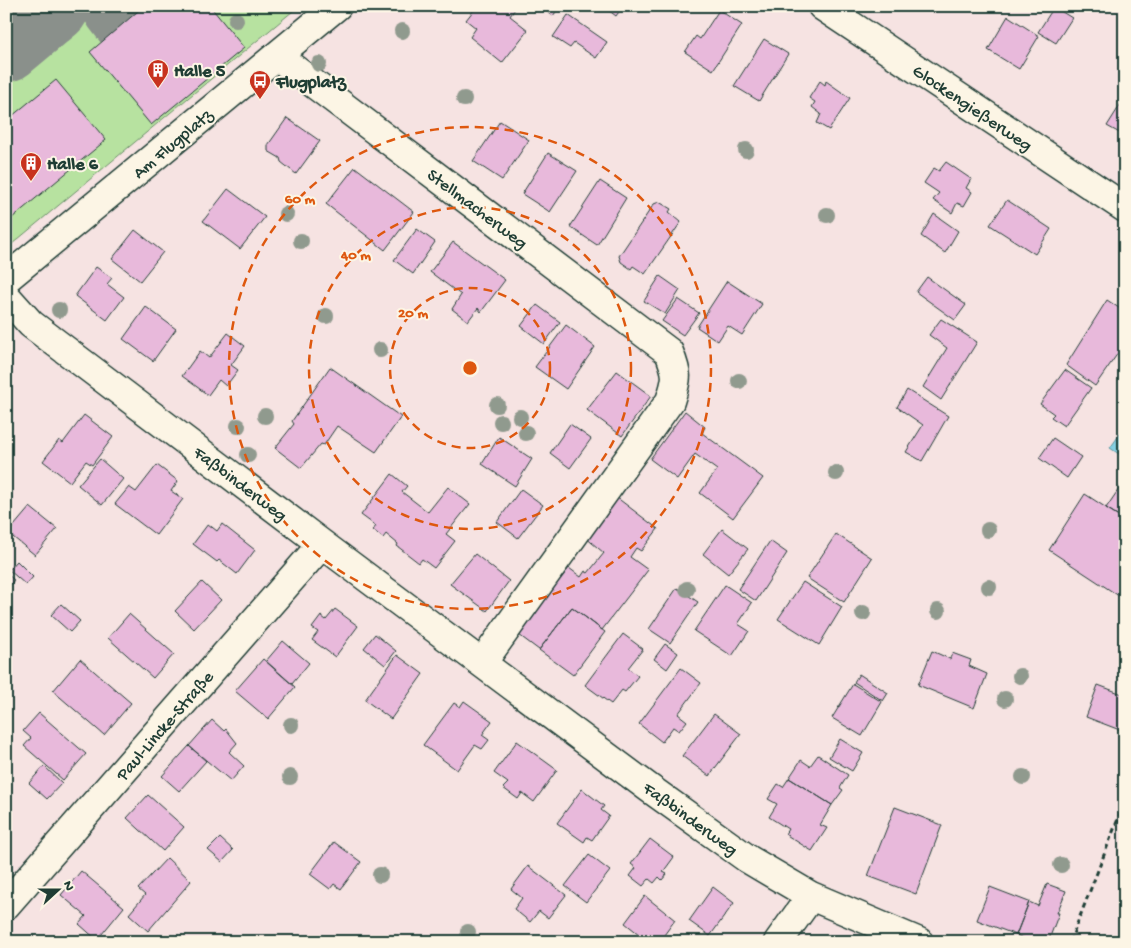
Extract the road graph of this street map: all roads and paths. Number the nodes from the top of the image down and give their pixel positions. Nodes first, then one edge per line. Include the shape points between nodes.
1 (337, 6) edge
2 (822, 6) edge
3 (277, 56) junction
4 (1125, 208) edge
5 (6, 279) edge
6 (6, 296) edge
7 (322, 544) junction
8 (482, 663) junction
9 (1125, 802) edge
10 (811, 896) junction
11 (6, 905) edge
12 (778, 942) edge
13 (919, 942) edge
14 (1070, 942) edge

1 - 3 street, Am Flugplatz
2 - 4 street, Glockengießerweg
3 - 5 street, Am Flugplatz
3 - 8 street, Stellmacherweg via 668,352 674,364 677,380 670,401
6 - 7 street, Faßbinderweg via 31,324
7 - 8 street, Faßbinderweg
7 - 11 street, Paul-Lincke-Straße
8 - 10 street, Faßbinderweg via 748,859
9 - 14 path
10 - 12 street
10 - 13 street, Faßbinderweg

